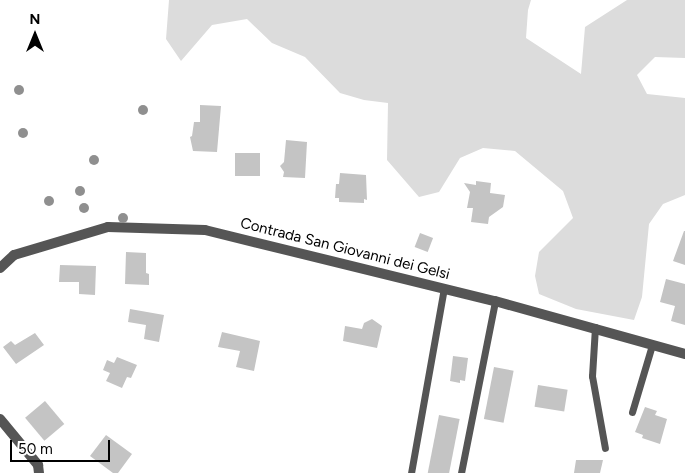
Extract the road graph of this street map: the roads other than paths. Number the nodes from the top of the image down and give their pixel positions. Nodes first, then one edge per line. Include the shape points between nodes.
1 (0, 268) edge
2 (444, 288) junction
3 (495, 301) junction
4 (595, 327) junction
5 (652, 345) junction
6 (685, 354) edge
7 (632, 412) dead end
8 (0, 419) edge
9 (605, 448) dead end
10 (39, 473) edge
11 (411, 473) edge
12 (461, 473) edge

1 - 2 street, Contrada San Giovanni dei Gelsi via 14,255 108,228 205,230
2 - 3 street, Contrada San Giovanni dei Gelsi
2 - 11 lane
3 - 4 street, Contrada San Giovanni dei Gelsi
3 - 12 lane
4 - 5 street, Contrada San Giovanni dei Gelsi
4 - 9 lane via 592,376
5 - 6 street, Contrada San Giovanni dei Gelsi
5 - 7 lane
8 - 10 street via 38,465

